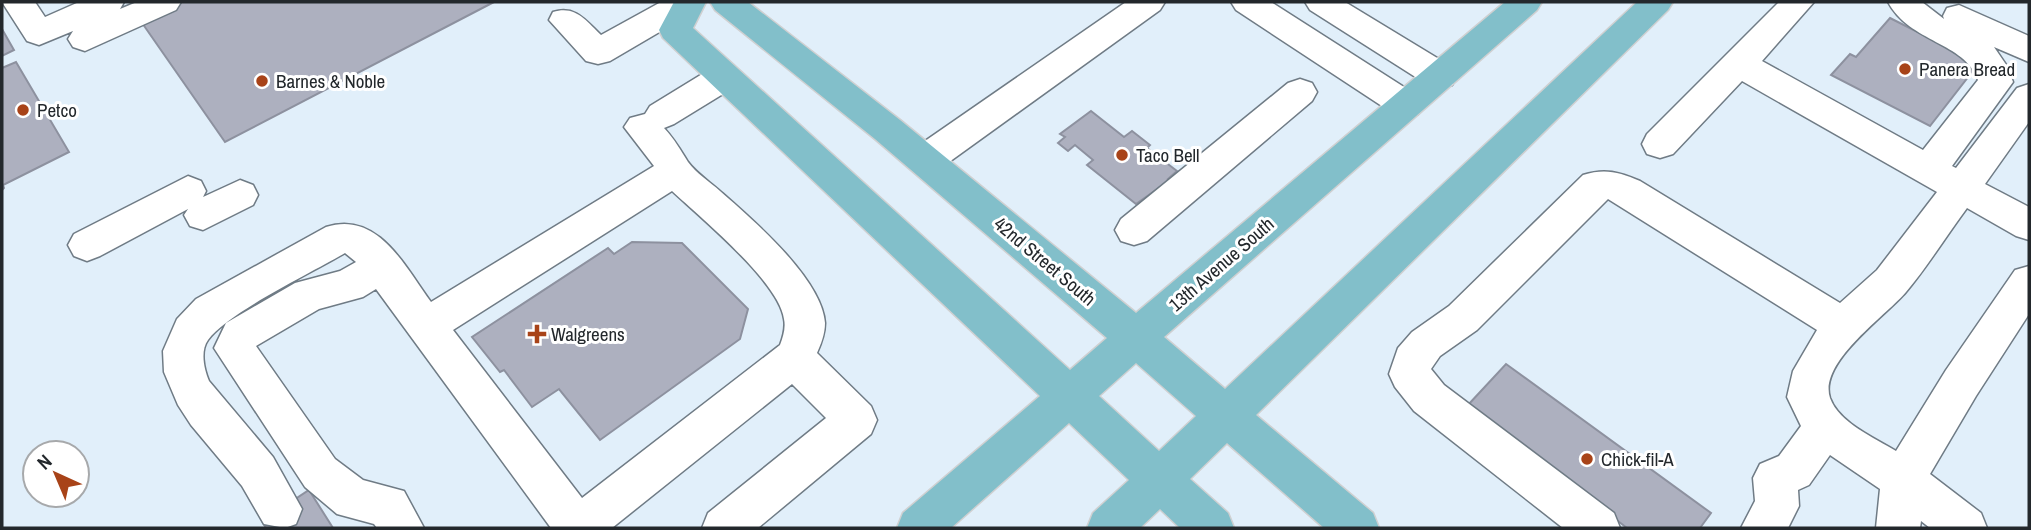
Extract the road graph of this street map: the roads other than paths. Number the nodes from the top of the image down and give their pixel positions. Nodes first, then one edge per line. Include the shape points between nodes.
1 (18, 2) edge
2 (108, 2) edge
3 (165, 2) edge
4 (688, 2) edge
5 (726, 2) edge
6 (1149, 2) edge
7 (1247, 2) edge
8 (1321, 2) edge
9 (1526, 2) edge
10 (1618, 2) edge
11 (1657, 2) edge
12 (1798, 2) edge
13 (1904, 2) edge
14 (1931, 2) edge
15 (565, 20) dead end
16 (85, 39) dead end
17 (2029, 50) edge
18 (1738, 64) junction
19 (1440, 76) junction
20 (724, 77) junction
21 (1300, 92) dead end
22 (2029, 97) edge
23 (1553, 100) junction
24 (1406, 105) junction
25 (1660, 144) dead end
26 (925, 160) junction
27 (674, 171) junction
28 (1945, 179) junction
29 (240, 195) dead end
30 (2029, 225) edge
31 (1133, 229) dead end
32 (87, 245) dead end
33 (375, 257) junction
34 (2029, 282) edge
35 (1842, 325) junction
36 (426, 326) junction
37 (1136, 337) junction
38 (794, 358) junction
39 (1069, 396) junction
40 (1226, 416) junction
41 (1824, 428) junction
42 (1159, 480) junction
43 (1903, 480) junction
44 (280, 509) dead end
45 (402, 528) edge
46 (578, 528) edge
47 (724, 528) edge
48 (919, 528) edge
49 (1110, 528) edge
50 (1212, 528) edge
51 (1357, 528) edge
52 (1598, 528) edge
53 (1763, 528) edge
54 (1898, 528) edge
55 (1965, 528) edge

1 - 2 lane via 39,33
3 - 16 lane
4 - 15 lane via 598,52
4 - 20 main road via 676,30
5 - 26 main road, 42nd Street South
6 - 26 lane
7 - 24 lane
8 - 19 lane
9 - 19 main road, 13th Avenue South
10 - 23 main road via 1591,35
11 - 23 main road
12 - 18 lane
13 - 28 lane via 1923,23 1983,54 1996,82
14 - 17 lane
18 - 25 lane
18 - 28 lane
19 - 24 main road, 13th Avenue South
20 - 27 lane via 652,121
20 - 39 main road
21 - 31 lane
22 - 28 lane
23 - 40 main road
24 - 37 main road, 13th Avenue South
26 - 37 main road, 42nd Street South
27 - 36 lane
27 - 38 lane via 782,274 797,295 805,319
28 - 30 lane
28 - 35 lane via 1891,282
29 - 32 lane via 196,203
33 - 36 lane
33 - 44 lane via 358,238 340,238 210,311 187,336 182,371 212,420 256,469
33 - 45 lane via 349,285 309,295 240,335 234,348 320,473 353,499 388,506
34 - 43 lane
35 - 41 lane via 1813,371 1808,397
35 - 52 lane via 1627,191 1610,184 1596,185 1463,318 1426,344 1412,361 1410,374 1429,398
36 - 46 lane
37 - 39 main road, 13th Avenue South
37 - 40 main road, 42nd Street South
38 - 46 lane
38 - 47 lane via 856,420
39 - 42 main road
39 - 48 main road, 13th Avenue South
40 - 42 main road
40 - 51 main road, 42nd Street South
41 - 43 lane
41 - 53 lane via 1794,471 1775,478 1777,506
42 - 49 main road
42 - 50 main road
43 - 54 lane
43 - 55 lane

